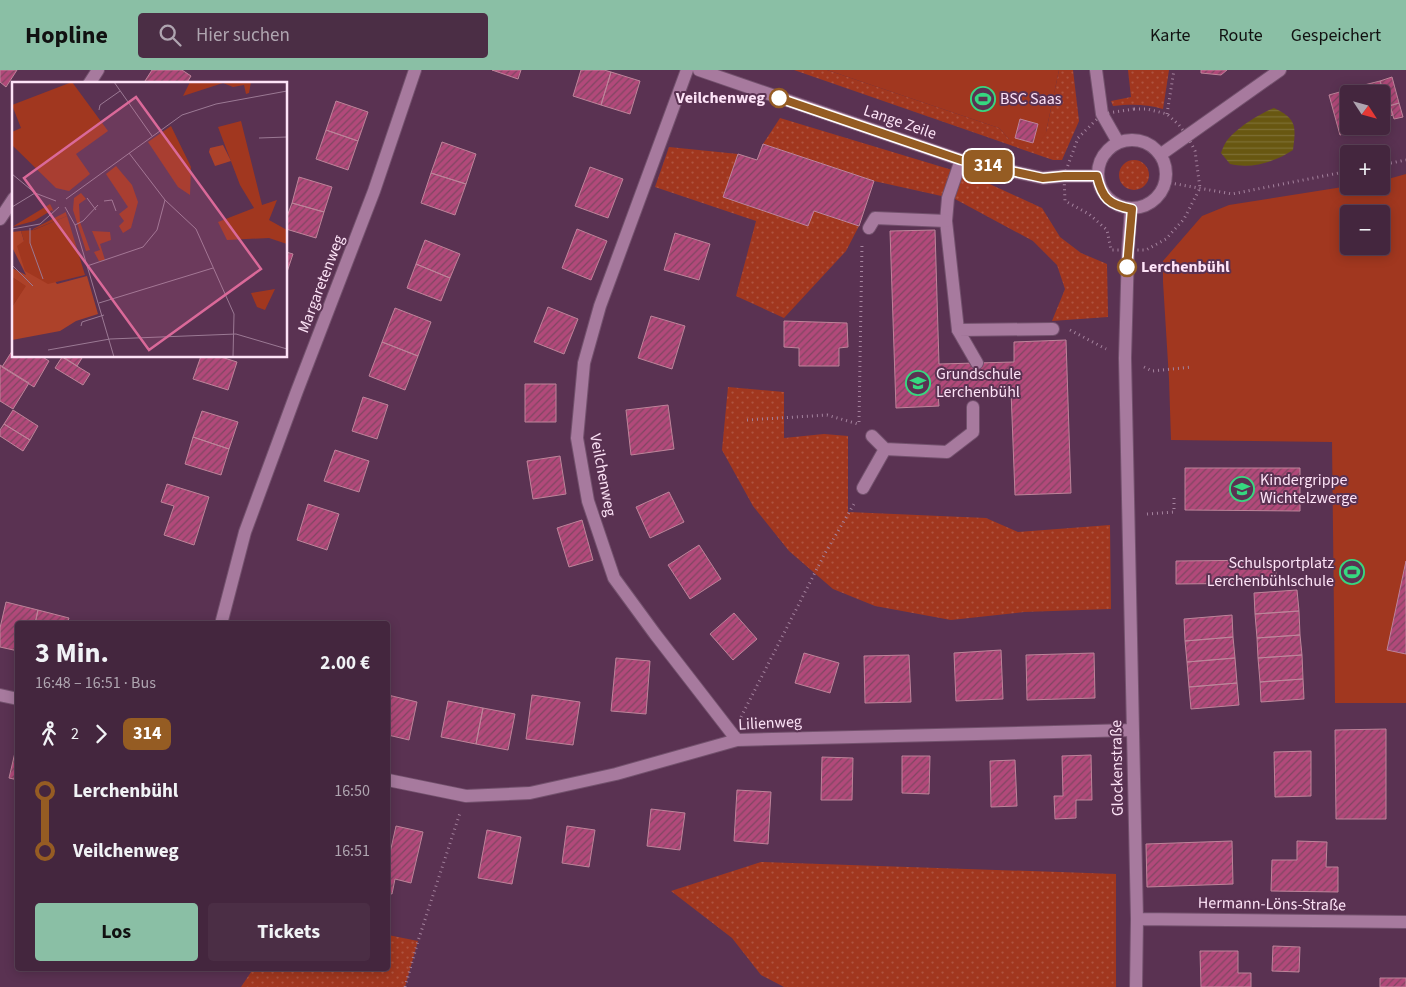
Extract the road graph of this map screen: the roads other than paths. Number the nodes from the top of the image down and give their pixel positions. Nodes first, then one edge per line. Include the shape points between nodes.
1 (98, 70) edge
2 (415, 70) edge
3 (687, 70) edge
4 (699, 70) edge
5 (1096, 70) edge
6 (1280, 70) edge
7 (90, 82) edge
8 (1118, 142) junction
9 (1160, 155) junction
10 (961, 160) junction
11 (1097, 176) junction
12 (12, 201) edge
13 (1132, 209) junction
14 (0, 219) edge
15 (946, 221) junction
16 (869, 228) road end
17 (1053, 329) road end
18 (958, 330) junction
19 (977, 363) dead end
20 (973, 407) dead end
21 (872, 436) dead end
22 (885, 449) junction
23 (863, 488) road end
24 (222, 621) edge
25 (0, 695) edge
26 (15, 698) edge
27 (1132, 730) junction
28 (737, 740) junction
29 (390, 780) edge
30 (1137, 919) junction
31 (1406, 922) edge
32 (1136, 987) edge

1 - 7 street
2 - 24 street, Margaretenweg via 374,191 246,532
3 - 28 street, Veilchenweg via 600,306 584,363 577,438 588,501 614,578
4 - 10 street, Lange Zeile
5 - 8 street via 1102,114
6 - 9 street
8 - 9 street via 1142,141
8 - 11 street via 1102,156
9 - 13 street via 1165,168 1161,193 1143,207
10 - 11 street, Lange Zeile via 1043,178
10 - 15 street via 948,198
11 - 13 street via 1100,189 1108,199 1119,207
12 - 14 street
13 - 27 street, Glockenstraße via 1124,358
15 - 16 street via 875,218
15 - 18 street
17 - 18 street
18 - 19 street
20 - 22 street via 972,432 947,452
21 - 22 street
22 - 23 street
25 - 26 street
27 - 28 street, Lilienweg
27 - 30 street, Glockenstraße
28 - 29 street, Lilienweg via 530,794 466,796
30 - 31 street, Hermann-Löns-Straße
30 - 32 street, Glockenstraße

